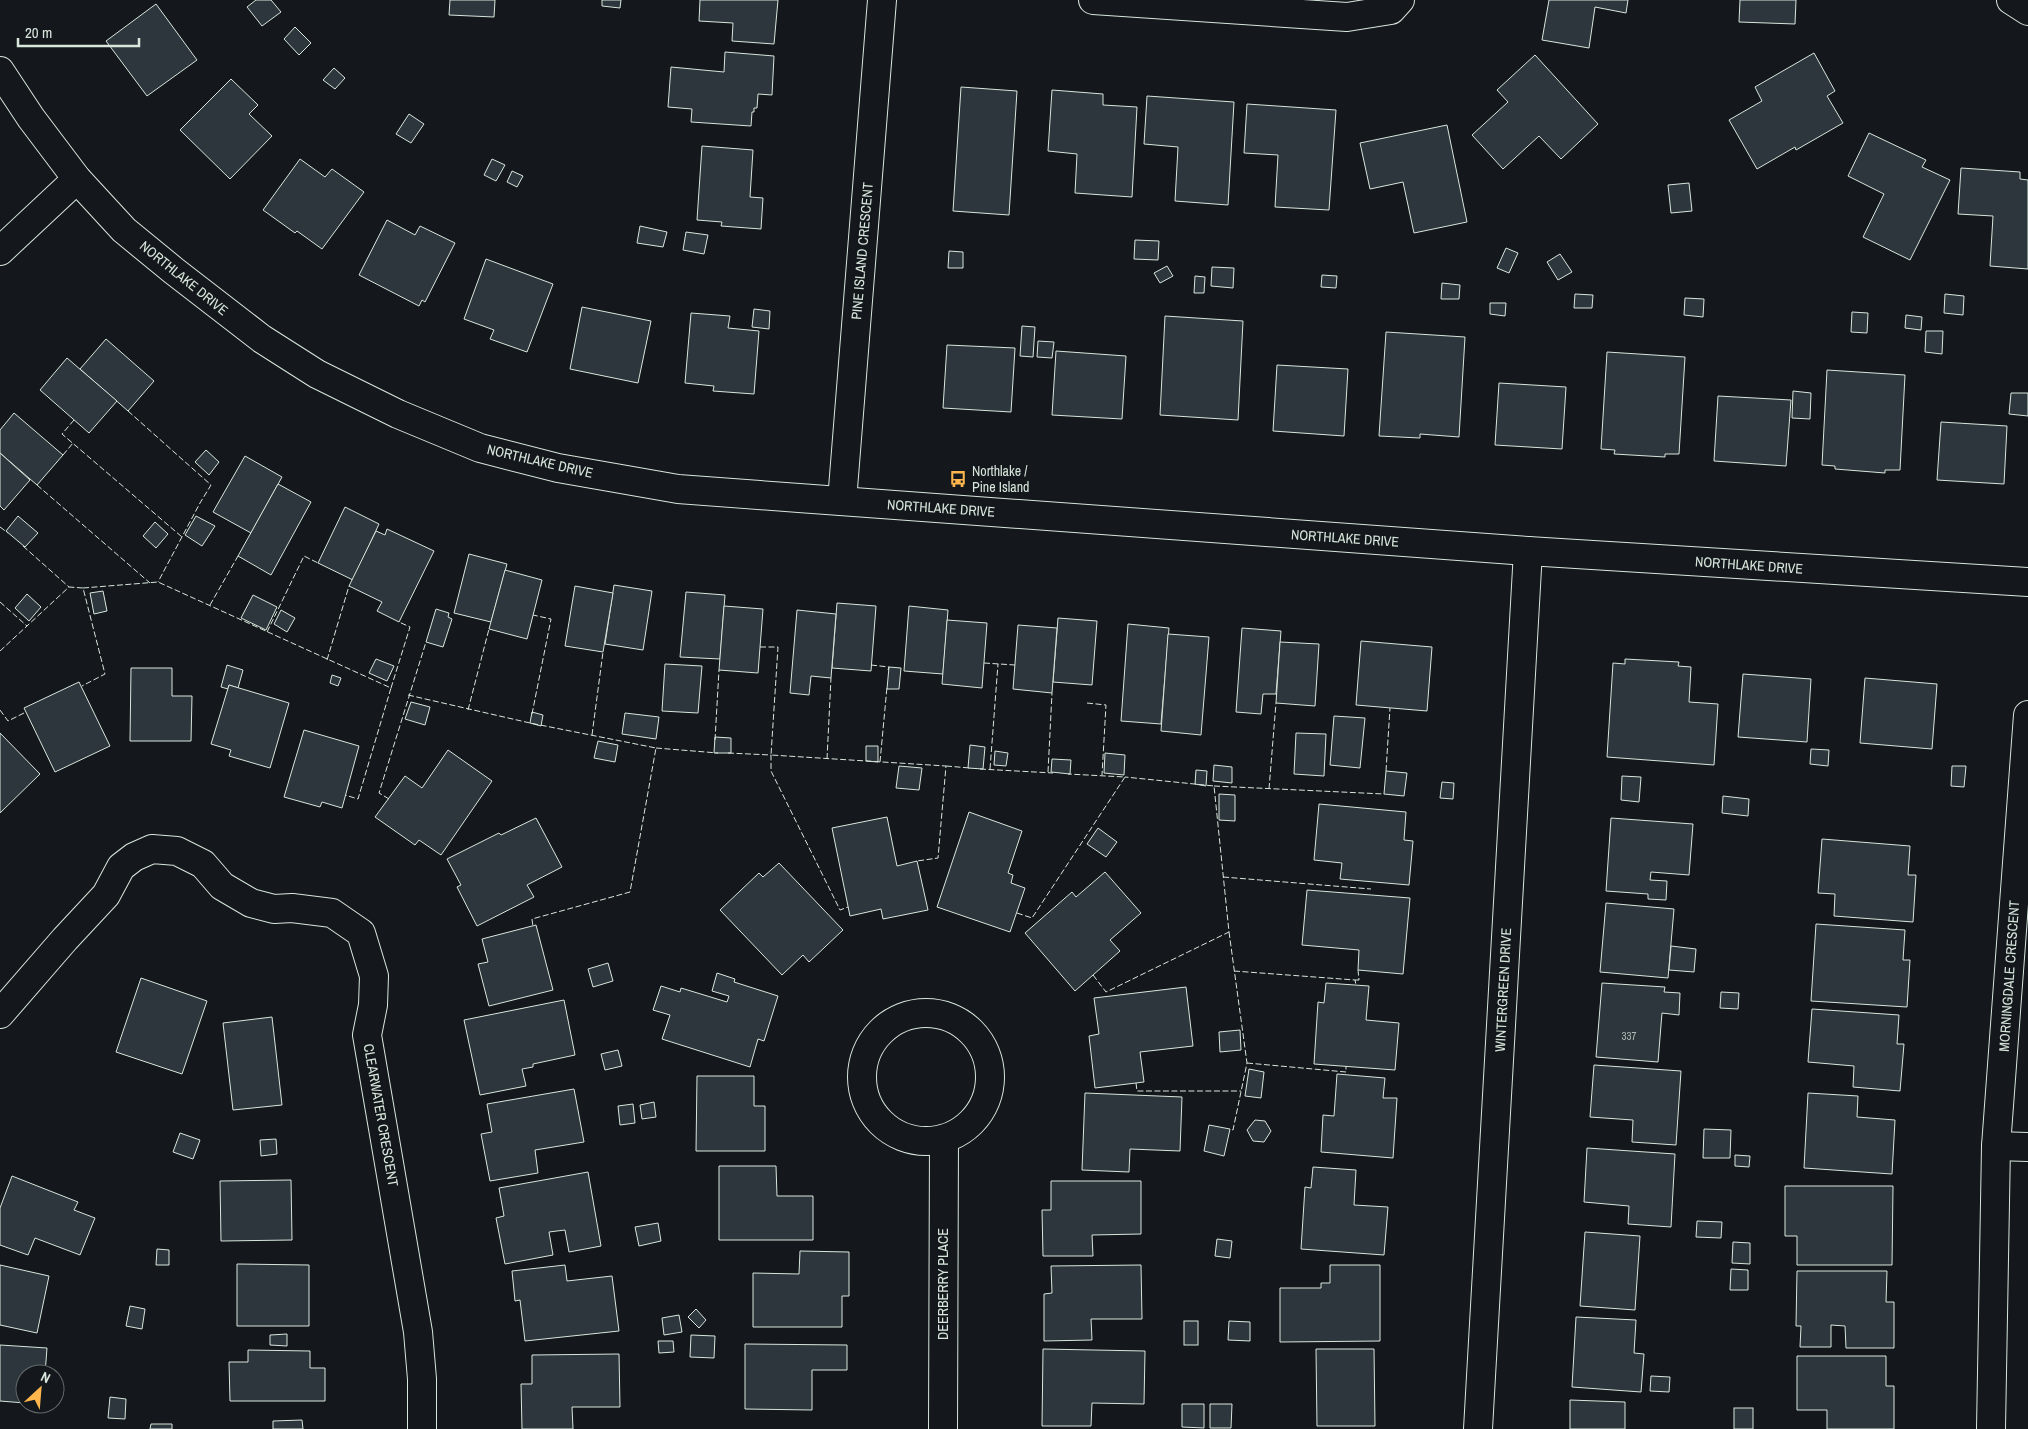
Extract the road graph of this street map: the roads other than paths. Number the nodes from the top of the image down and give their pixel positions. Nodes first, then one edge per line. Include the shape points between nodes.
1 (882, 0) edge
2 (1093, 0) edge
3 (1400, 0) edge
4 (2011, 0) edge
5 (2028, 10) edge
6 (0, 70) edge
7 (77, 179) junction
8 (0, 251) edge
9 (842, 501) junction
10 (1528, 551) junction
11 (2028, 582) edge
12 (2028, 715) edge
13 (0, 1014) edge
14 (944, 1139) junction
15 (1996, 1146) junction
16 (2028, 1147) edge
17 (422, 1429) edge
18 (942, 1429) edge
19 (1478, 1429) edge
20 (1991, 1429) edge

1 - 9 street, PINE ISLAND CRESCENT
2 - 3 street via 1347,17 1391,10
4 - 5 street
6 - 7 street, NORTHLAKE DRIVE
7 - 8 street
7 - 9 street, NORTHLAKE DRIVE via 124,230 262,340 317,374 480,448 558,468 678,489
9 - 10 street, NORTHLAKE DRIVE
10 - 11 street, NORTHLAKE DRIVE
10 - 19 street, WINTERGREEN DRIVE
12 - 15 street, MORNINGDALE CRESCENT
13 - 17 street, CLEARWATER CRESCENT via 106,895 121,867 152,848 177,851 203,864 222,886 252,903 274,909 332,913 361,933 374,976 367,1035 418,1332
14 - 14 street via 964,1130 986,1102 990,1080 985,1050 972,1032 958,1022 931,1013 909,1016 880,1033 867,1052 864,1090 871,1111 887,1128 907,1138 929,1142
14 - 18 street, DEERBERRY PLACE
15 - 16 street
15 - 20 street, MORNINGDALE CRESCENT

